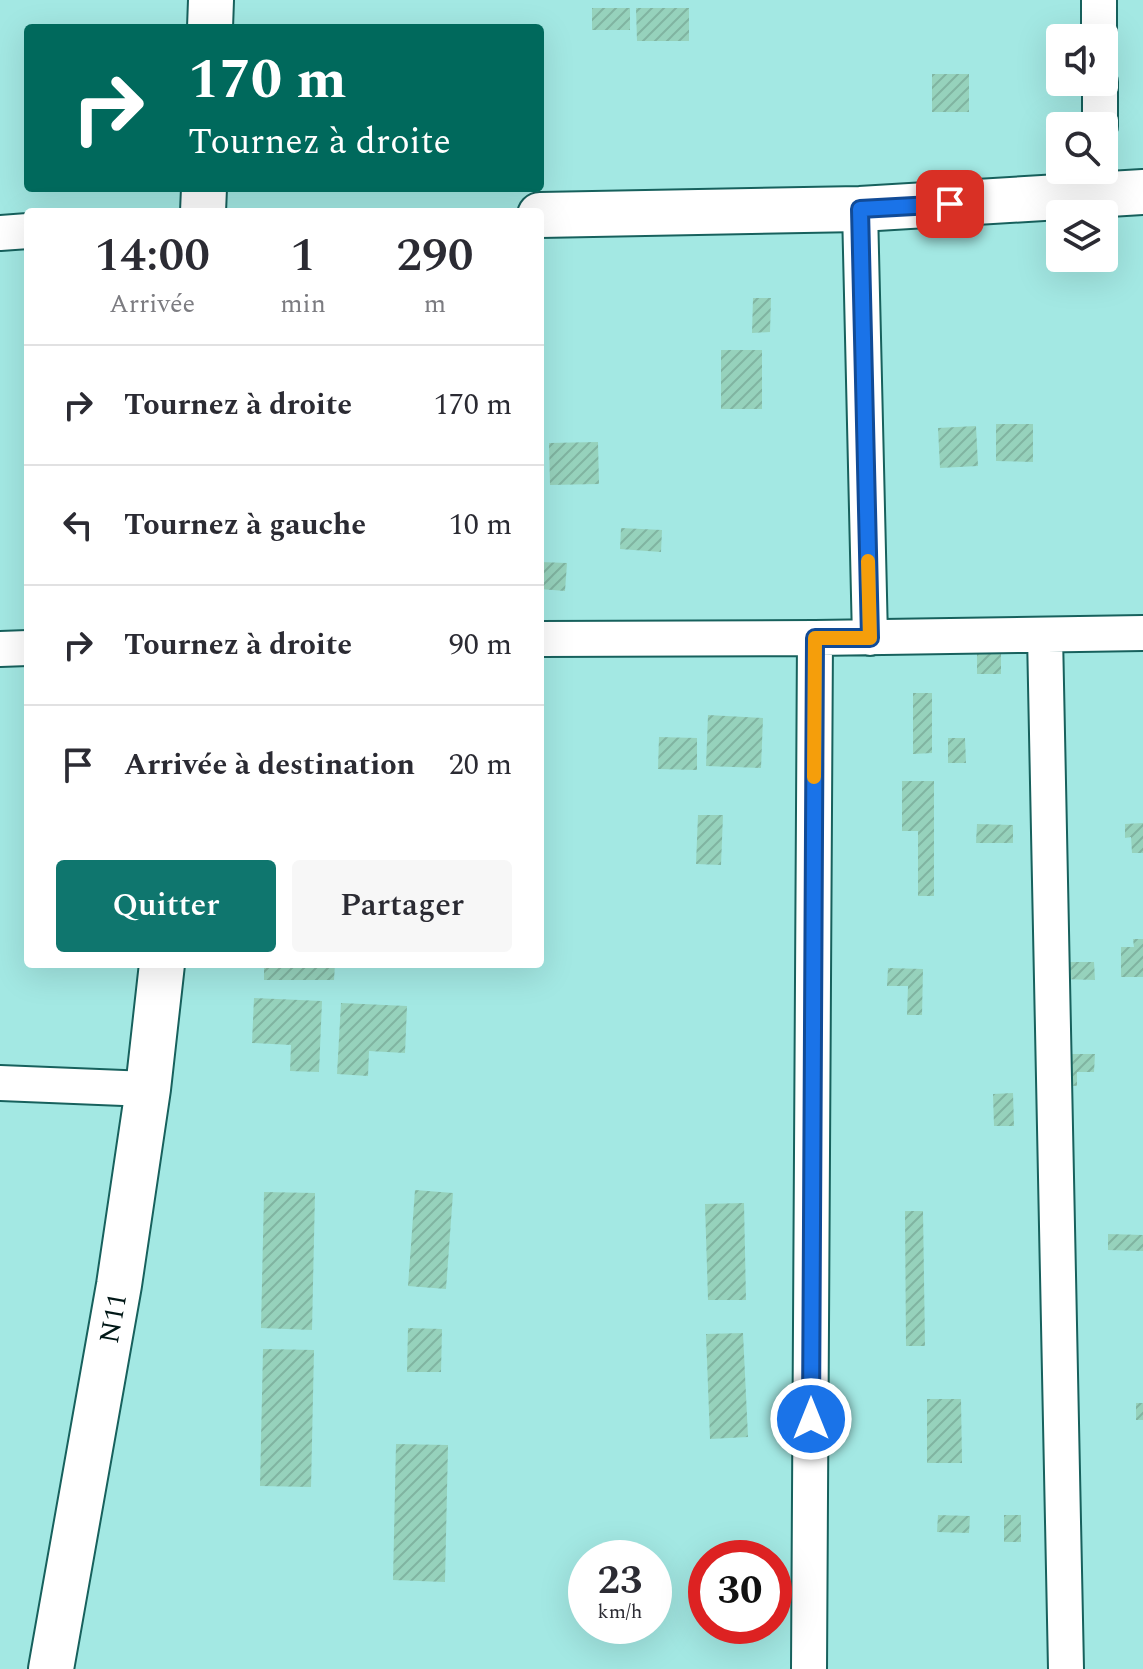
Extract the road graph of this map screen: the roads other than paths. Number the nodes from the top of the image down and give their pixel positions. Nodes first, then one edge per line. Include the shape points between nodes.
1 (211, 0) edge
2 (1099, 0) edge
3 (210, 24) edge
4 (1099, 24) edge
5 (1115, 186) edge
6 (860, 209) junction
7 (544, 215) edge
8 (24, 231) edge
9 (0, 233) edge
10 (1143, 633) edge
11 (1045, 635) junction
12 (815, 638) junction
13 (870, 638) junction
14 (544, 639) edge
15 (24, 648) edge
16 (0, 649) edge
17 (162, 968) edge
18 (0, 1083) edge
19 (148, 1089) junction
20 (51, 1669) edge
21 (809, 1669) edge
22 (1066, 1669) edge

1 - 3 main road
2 - 4 street
5 - 6 main road
6 - 7 main road
6 - 13 street
8 - 9 street
10 - 11 street
11 - 13 street
11 - 22 street
12 - 13 street
12 - 14 street
12 - 21 street
15 - 16 street
17 - 19 main road, N11
18 - 19 street
19 - 20 main road, N11

